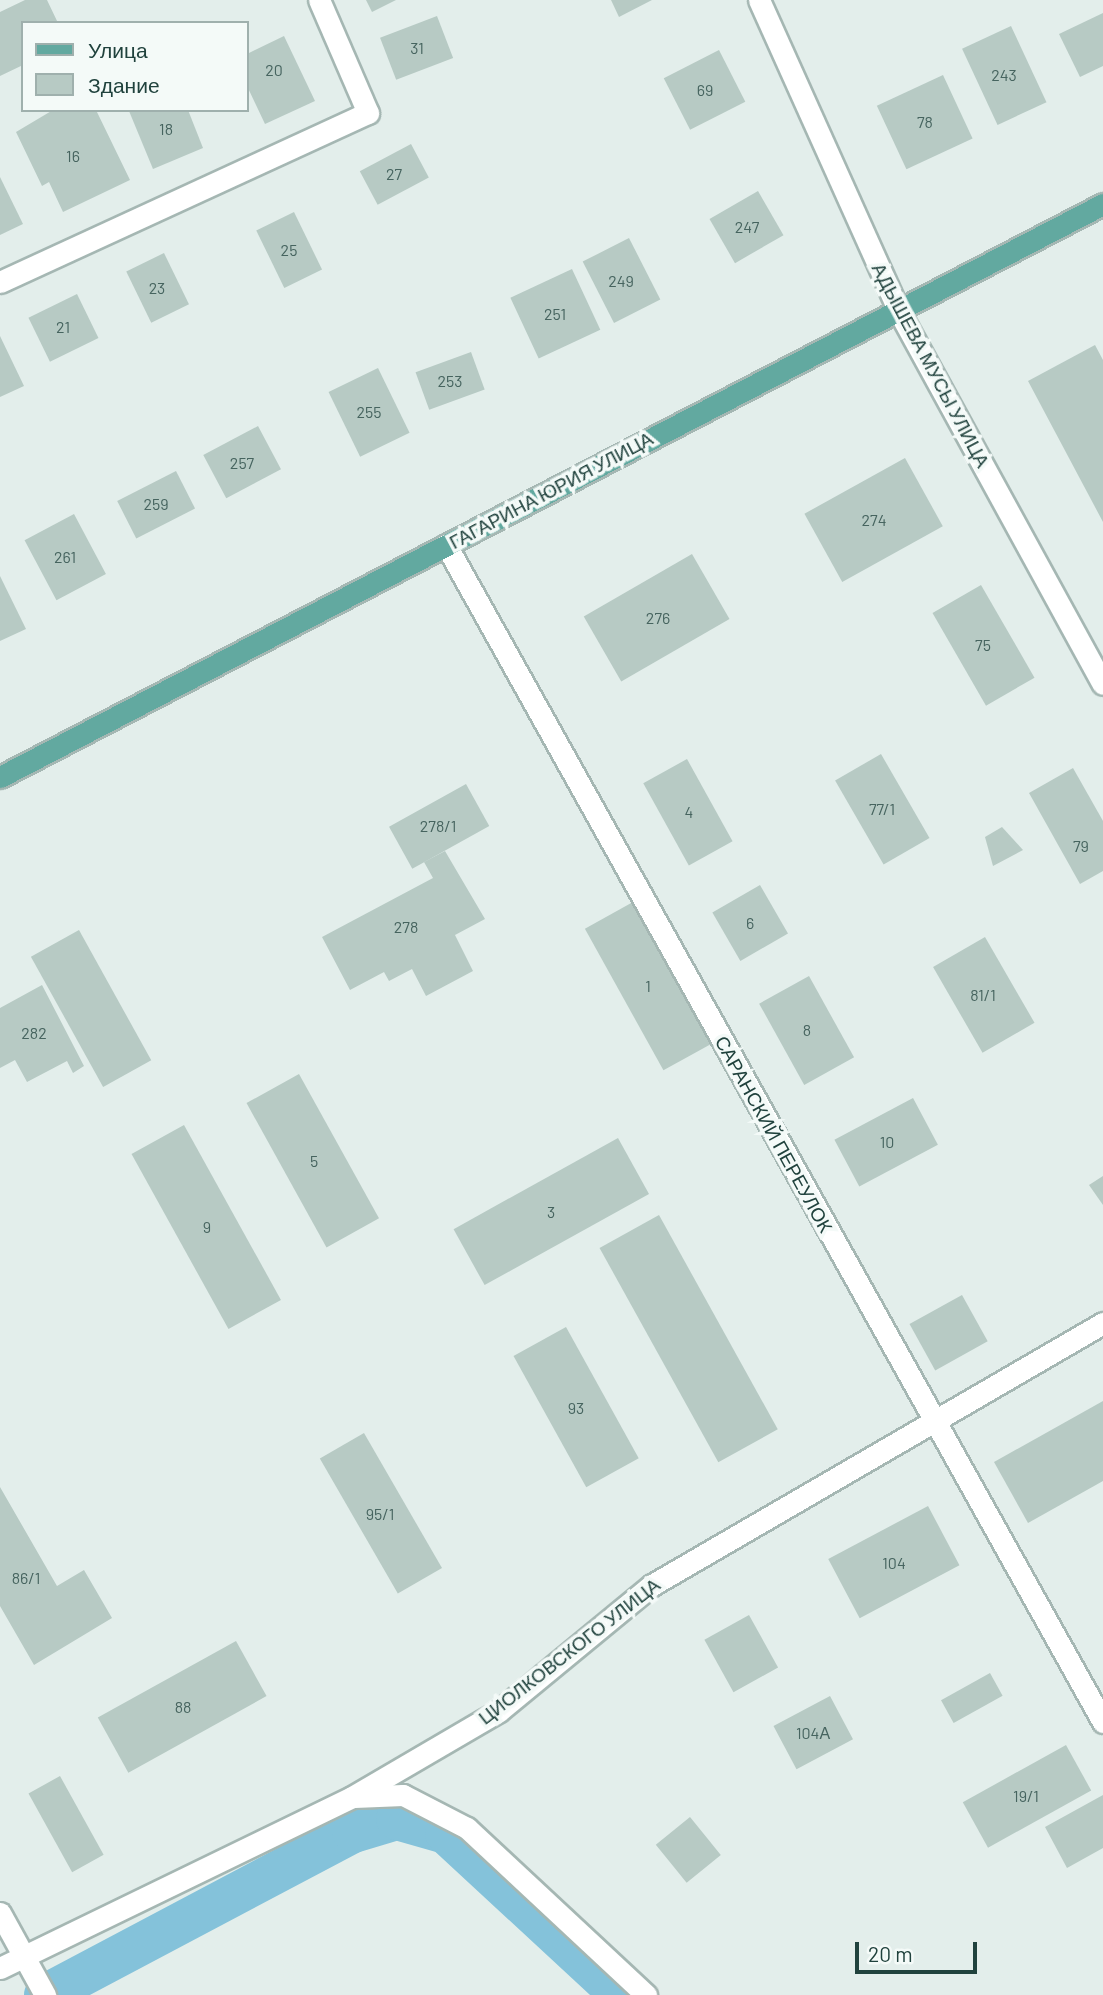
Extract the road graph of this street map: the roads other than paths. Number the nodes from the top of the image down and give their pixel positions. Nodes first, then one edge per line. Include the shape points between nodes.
1 (319, 0) edge
2 (759, 0) edge
3 (1103, 204) edge
4 (0, 282) edge
5 (898, 310) junction
6 (446, 545) junction
7 (1103, 684) edge
8 (0, 777) edge
9 (1103, 1323) edge
10 (936, 1424) junction
11 (1103, 1722) edge
12 (352, 1797) junction
13 (0, 1913) edge
14 (23, 1955) junction
15 (0, 1968) edge
16 (40, 1987) edge
17 (646, 1995) edge

1 - 4 street via 368,113
2 - 5 street, АДЫШЕВА МУСЫ УЛИЦА
3 - 5 main road, ГАГАРИНА ЮРИЯ УЛИЦА
5 - 6 main road, ГАГАРИНА ЮРИЯ УЛИЦА
5 - 7 street, АДЫШЕВА МУСЫ УЛИЦА
6 - 8 main road, ГАГАРИНА ЮРИЯ УЛИЦА
6 - 10 street, САРАНСКИЙ ПЕРЕУЛОК
9 - 10 street, ЦИОЛКОВСКОГО УЛИЦА
10 - 11 street, САРАНСКИЙ ПЕРЕУЛОК
10 - 12 street, ЦИОЛКОВСКОГО УЛИЦА via 652,1585 499,1711
12 - 14 street, ЦИОЛКОВСКОГО УЛИЦА
12 - 17 street via 403,1795 467,1828
13 - 14 street
14 - 15 street, ЦИОЛКОВСКОГО УЛИЦА
14 - 16 street

